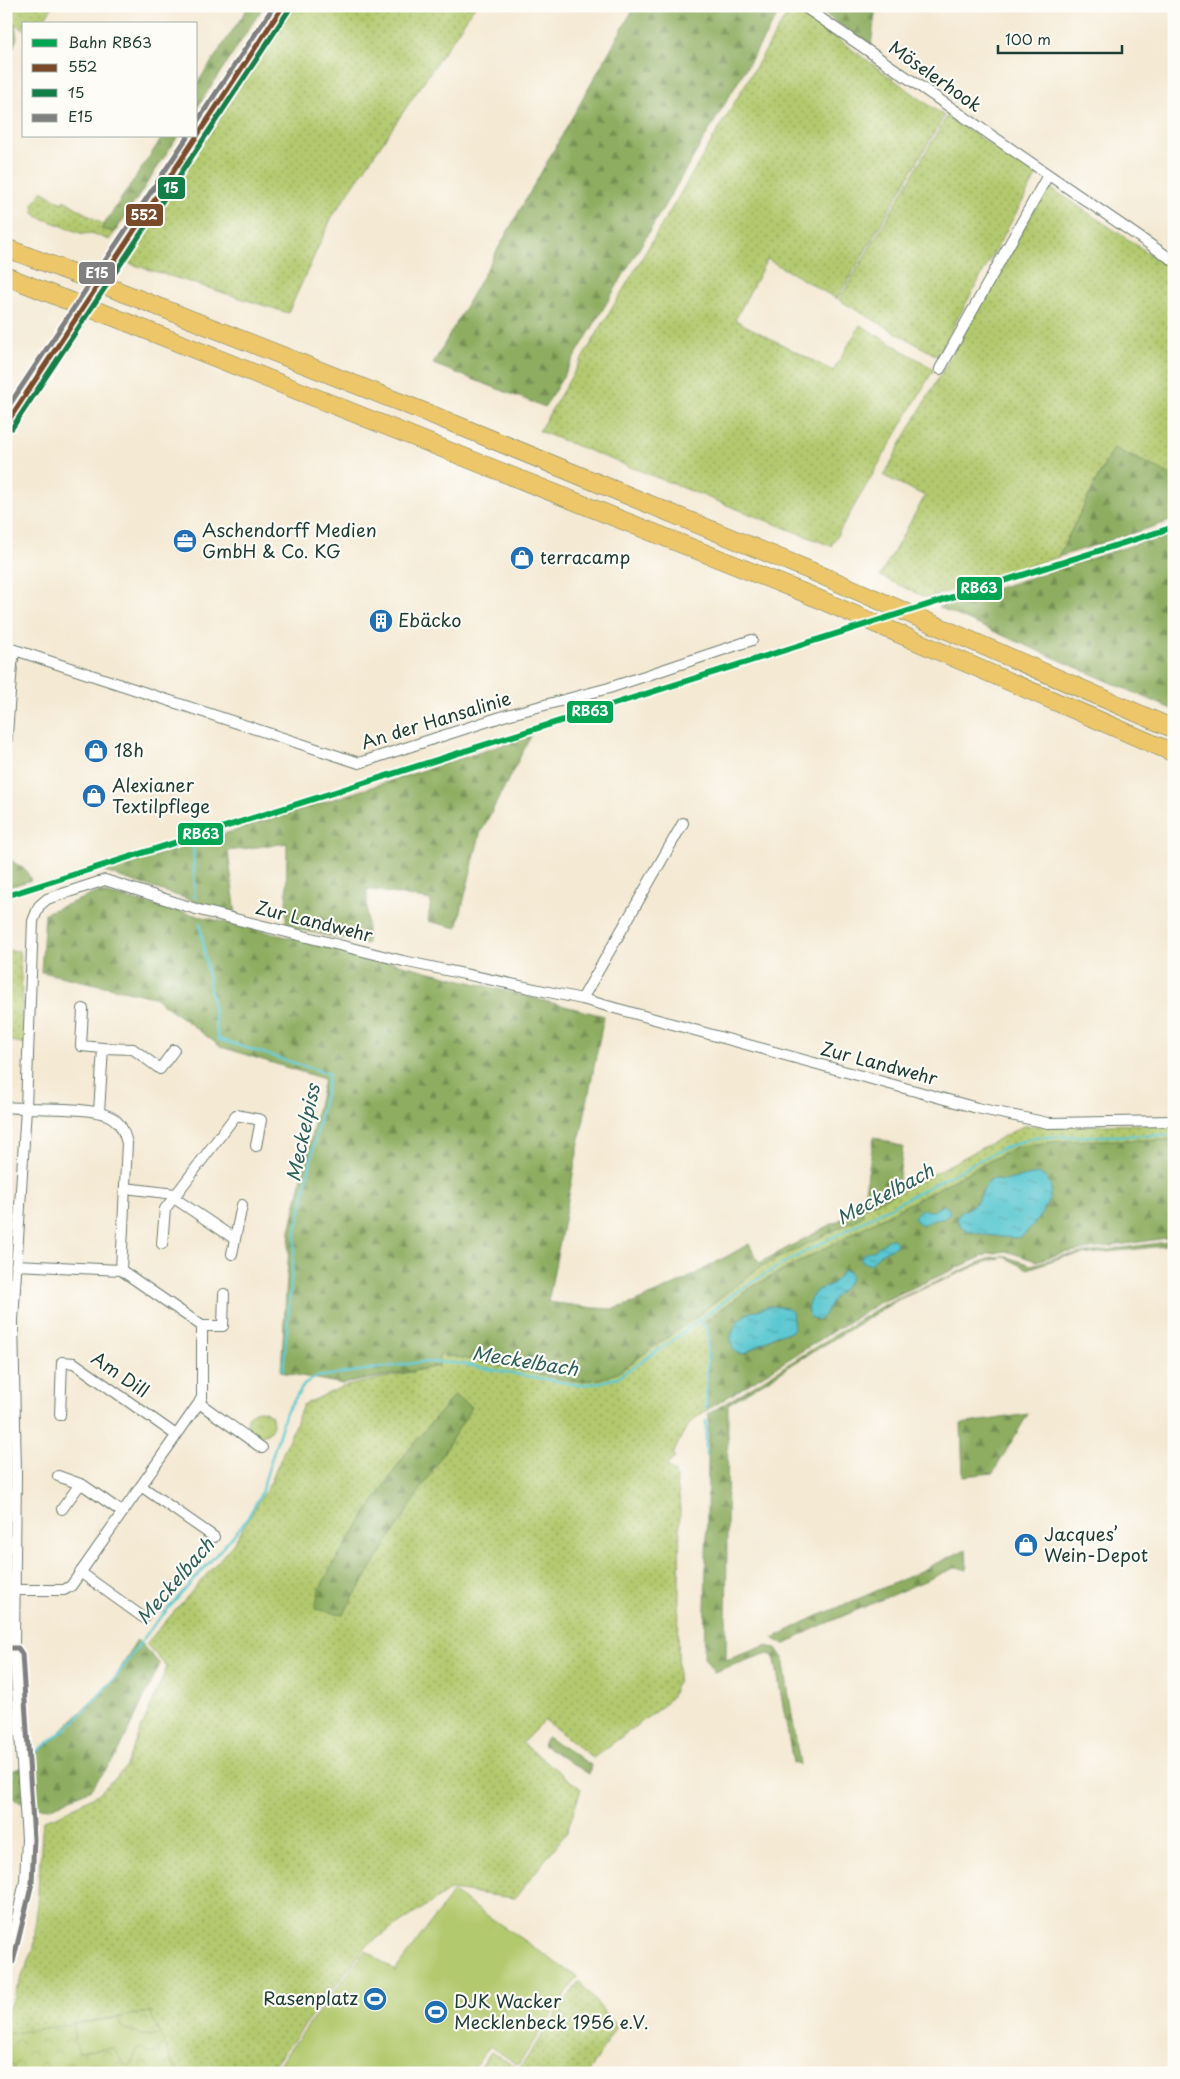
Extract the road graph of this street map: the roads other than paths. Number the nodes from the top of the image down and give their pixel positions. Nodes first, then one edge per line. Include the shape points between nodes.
1 (283, 6) edge
2 (803, 6) edge
3 (198, 134) edge
4 (196, 138) edge
5 (1048, 175) junction
6 (6, 248) edge
7 (1174, 261) edge
8 (6, 276) edge
9 (940, 369) dead end
10 (6, 424) edge
11 (752, 640) dead end
12 (11, 648) edge
13 (1174, 729) edge
14 (6, 749) edge
15 (1174, 753) edge
16 (684, 824) dead end
17 (582, 999) junction
18 (83, 1009) dead end
19 (103, 1048) junction
20 (174, 1050) dead end
21 (6, 1107) edge
22 (26, 1108) junction
23 (99, 1112) junction
24 (1174, 1121) edge
25 (256, 1146) dead end
26 (125, 1188) junction
27 (176, 1194) junction
28 (242, 1205) dead end
29 (235, 1239) junction
30 (162, 1244) dead end
31 (232, 1254) dead end
32 (16, 1265) junction
33 (121, 1270) junction
34 (224, 1294) dead end
35 (10, 1321) edge
36 (202, 1326) junction
37 (199, 1403) junction
38 (60, 1415) dead end
39 (176, 1435) junction
40 (262, 1448) dead end
41 (58, 1476) dead end
42 (83, 1485) junction
43 (140, 1486) junction
44 (62, 1509) dead end
45 (122, 1512) junction
46 (214, 1538) dead end
47 (80, 1572) junction
48 (10, 1590) edge
49 (144, 1618) dead end
50 (10, 1655) edge
51 (6, 1960) edge

1 - 3 main road
2 - 5 street, Möselerhook
4 - 10 main road
5 - 7 street, Möselerhook
5 - 9 street
6 - 13 highway, bridge via 436,416 816,573
8 - 15 highway, bridge via 807,594
11 - 12 street, An der Hansalinie via 609,688 507,715 359,763
12 - 14 street, An der Hansalinie
16 - 17 street
17 - 22 street, Zur Landwehr via 403,961 230,918 106,880 53,896 44,901 35,913
17 - 24 street, Zur Landwehr via 977,1108 1048,1123
18 - 19 street via 81,1046
19 - 20 street via 133,1049 160,1069
19 - 23 street
21 - 22 street
22 - 23 street
22 - 32 street
23 - 26 street via 123,1128 127,1142
25 - 27 street via 261,1120 236,1115
26 - 27 street
26 - 33 street
27 - 29 street via 177,1200
27 - 30 street via 165,1209
28 - 29 street
29 - 31 street
32 - 33 street
32 - 35 street
33 - 36 street
34 - 36 street via 223,1326
35 - 48 street via 16,1474
36 - 37 street via 202,1397
37 - 39 street
37 - 40 street
38 - 39 street, Am Dill via 62,1362 74,1363
39 - 43 street
41 - 42 street
42 - 44 street
42 - 45 street
43 - 45 street
43 - 46 street
45 - 47 street
47 - 48 street via 64,1590
47 - 49 street
48 - 50 street
50 - 51 street via 27,1839 25,1881

